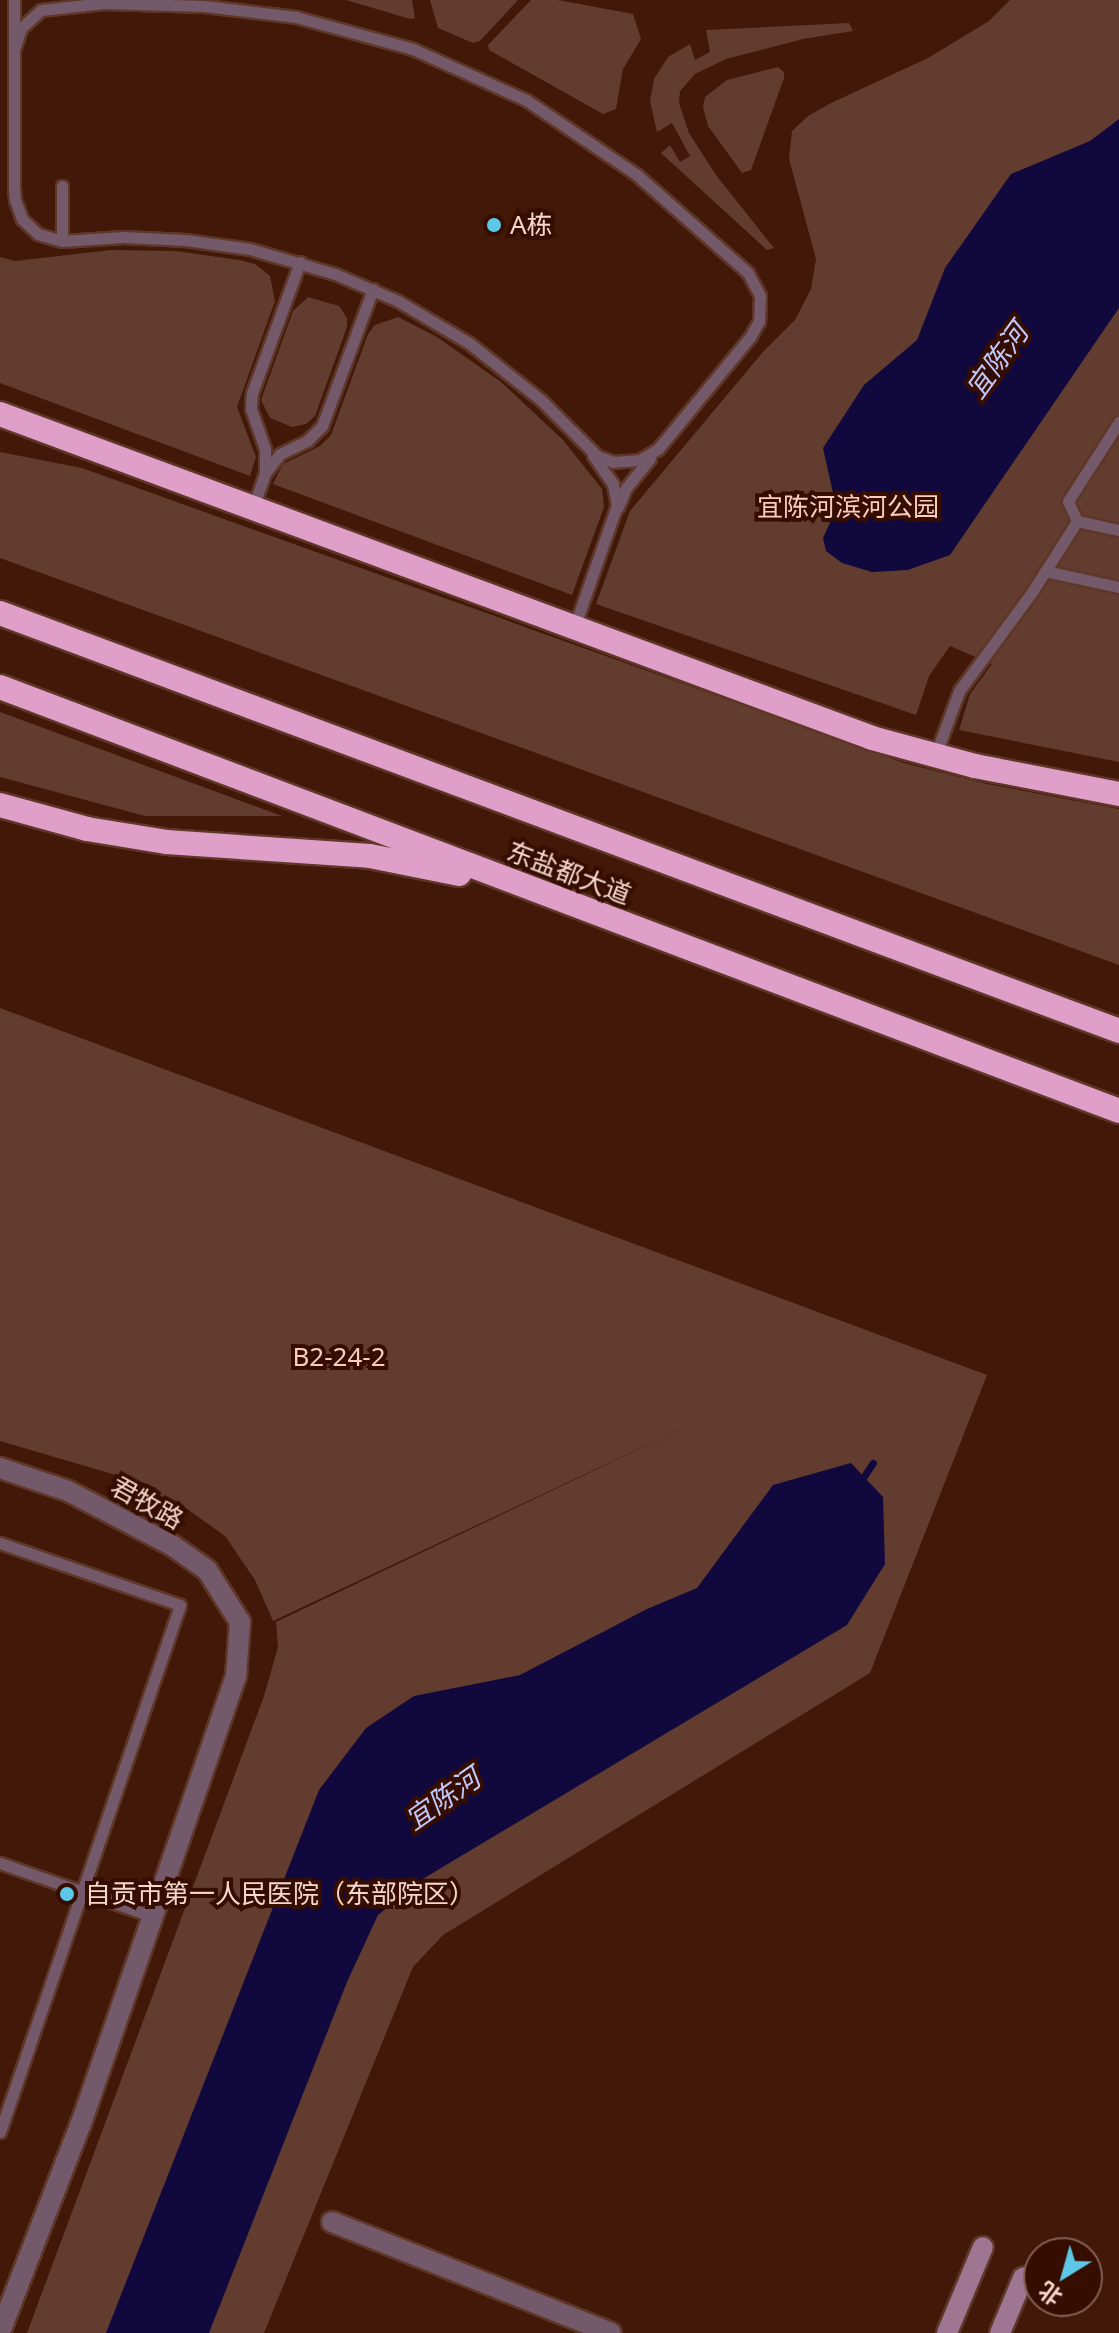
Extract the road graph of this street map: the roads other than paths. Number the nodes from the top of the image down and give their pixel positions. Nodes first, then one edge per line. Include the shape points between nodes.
1 (14, 0) edge
2 (48, 0) edge
3 (66, 5) junction
4 (14, 50) junction
5 (62, 186) dead end
6 (62, 241) junction
7 (300, 262) junction
8 (373, 289) junction
9 (0, 414) edge
10 (1119, 422) edge
11 (0, 427) edge
12 (57, 436) junction
13 (588, 448) junction
14 (658, 449) junction
15 (265, 473) junction
16 (253, 508) junction
17 (615, 515) junction
18 (1077, 521) junction
19 (1119, 530) edge
20 (1045, 571) junction
21 (1119, 587) edge
22 (0, 613) edge
23 (574, 628) junction
24 (0, 687) edge
25 (935, 756) junction
26 (1119, 794) edge
27 (0, 805) edge
28 (529, 888) junction
29 (1119, 1031) edge
30 (1119, 1111) edge
31 (0, 1468) edge
32 (0, 1543) edge
33 (0, 1863) edge
34 (82, 1891) junction
35 (154, 1917) junction
36 (0, 2132) edge
37 (332, 2222) dead end
38 (983, 2247) dead end
39 (1023, 2278) dead end
40 (0, 2332) edge
41 (611, 2333) edge
42 (947, 2333) edge
43 (1000, 2333) edge

1 - 4 lane
2 - 3 lane
3 - 4 lane via 41,10 26,21
3 - 14 lane via 229,8 362,33 502,87 628,168 748,273 761,305 750,337
4 - 6 lane via 15,200 29,227
5 - 6 lane
6 - 7 lane via 186,240
7 - 8 lane
7 - 15 lane via 252,393
8 - 13 lane via 495,361
8 - 15 lane via 322,426 307,441 280,454
9 - 12 highway
10 - 18 lane via 1068,501
11 - 12 highway
12 - 16 highway
13 - 14 lane via 623,463
13 - 17 lane via 613,484
14 - 17 lane via 626,488
15 - 16 lane
16 - 23 highway
17 - 23 lane
18 - 19 lane
18 - 20 lane
20 - 21 lane
20 - 25 lane via 959,691
22 - 29 highway, 东盐都大道
23 - 25 highway
24 - 28 highway, 东盐都大道
25 - 26 highway
27 - 28 highway via 87,829 166,842 370,856
28 - 30 highway, 东盐都大道
31 - 35 street, 君牧路 via 68,1491 173,1546 207,1570 240,1622 236,1676
32 - 34 lane via 180,1605
33 - 34 lane
34 - 35 lane
34 - 36 lane
35 - 40 street
37 - 41 street
38 - 42 main road
39 - 43 main road

